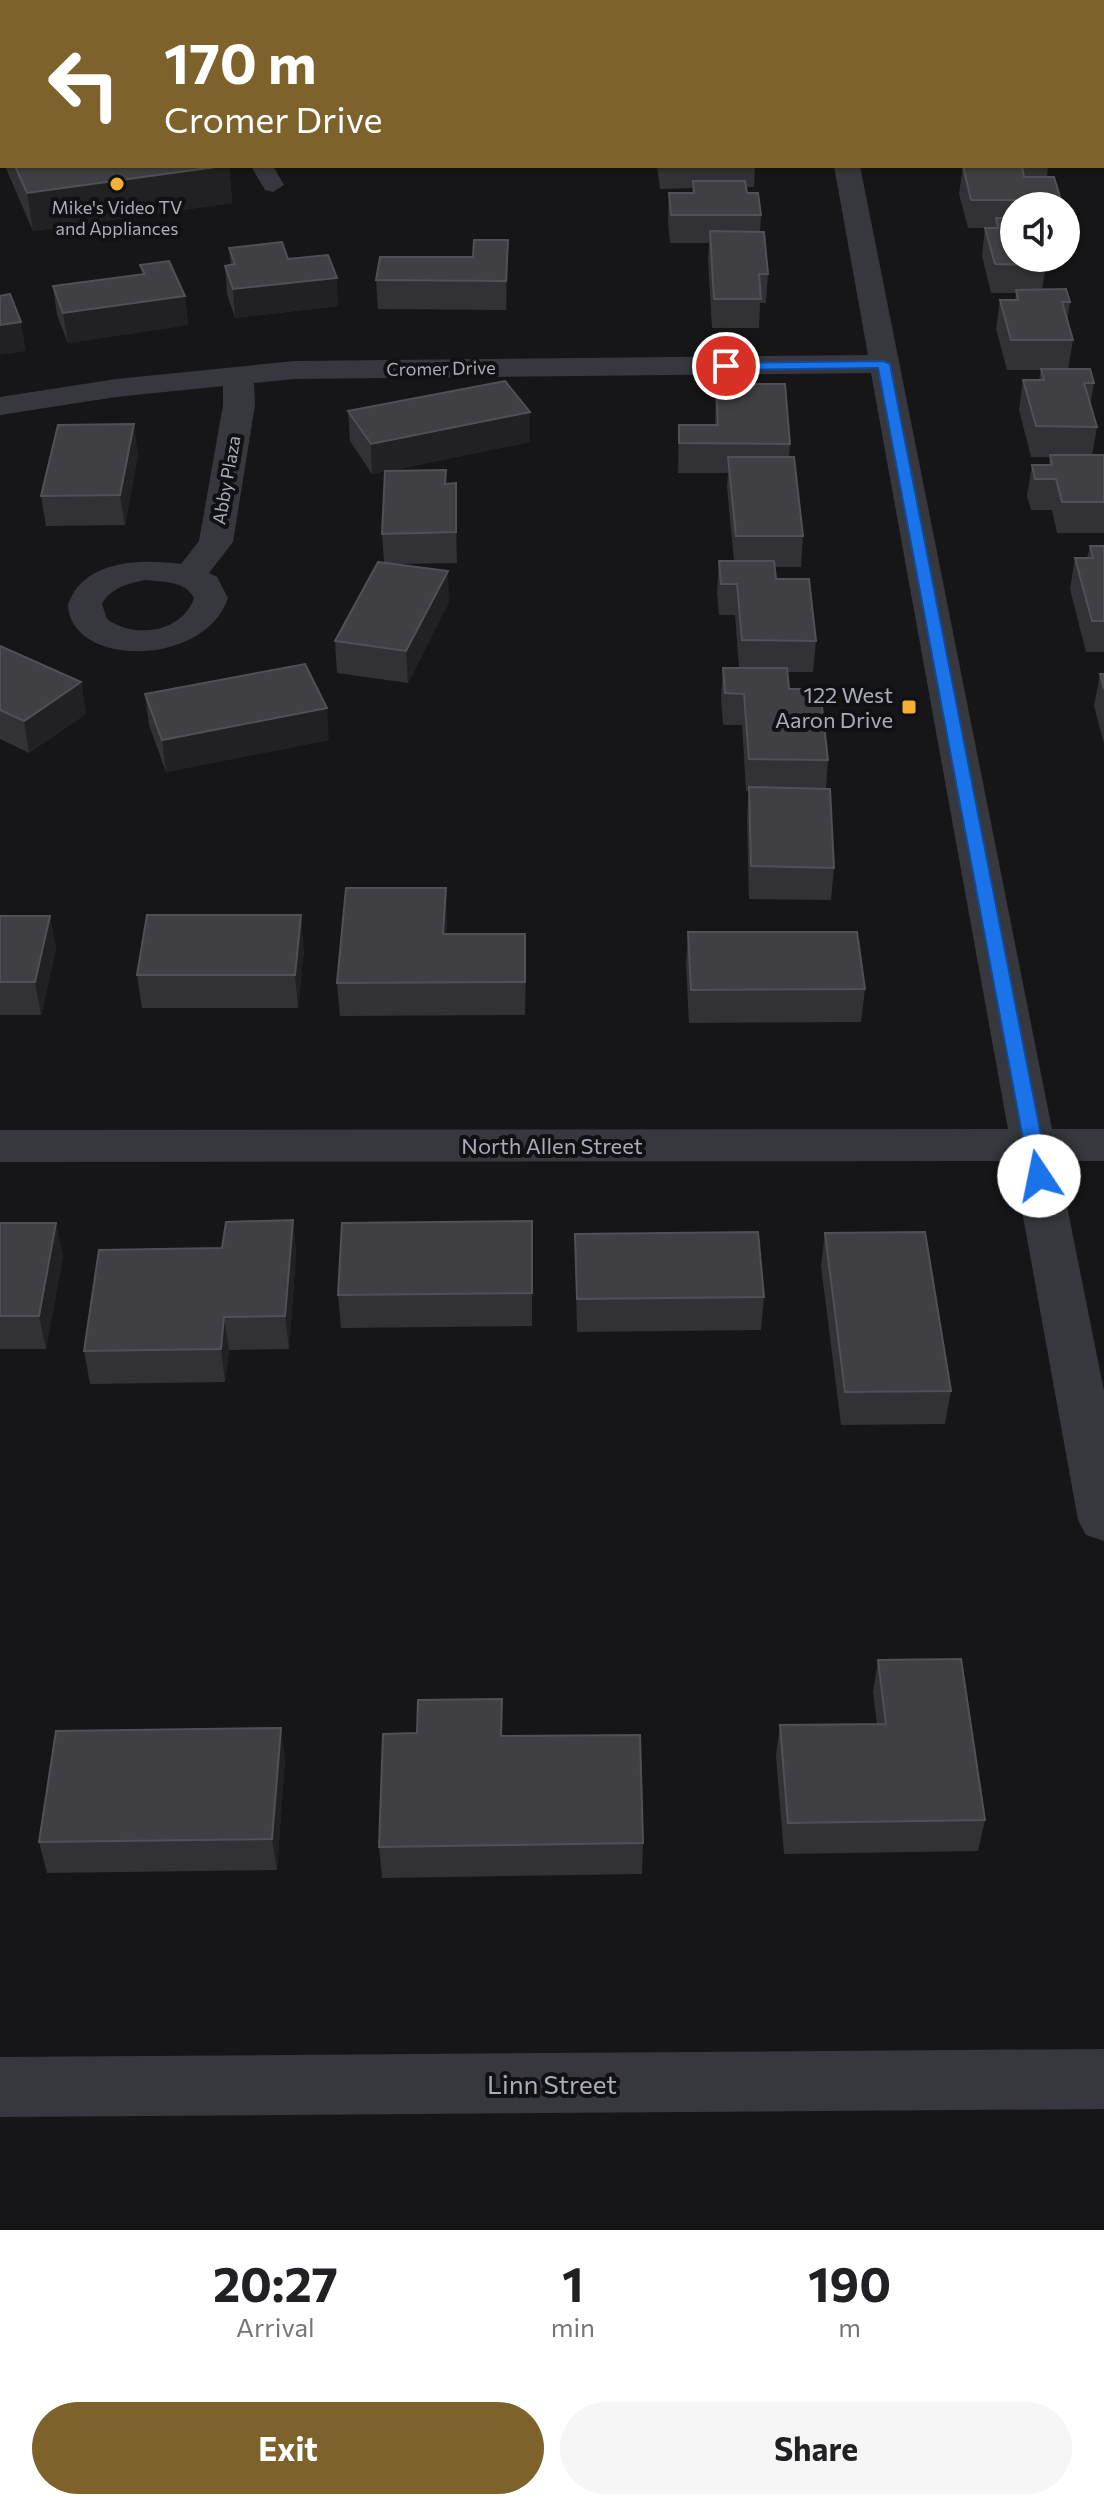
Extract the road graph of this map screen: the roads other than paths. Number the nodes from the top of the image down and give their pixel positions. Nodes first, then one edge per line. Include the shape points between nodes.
1 (847, 168) edge
2 (884, 364) junction
3 (238, 376) junction
4 (0, 406) edge
5 (190, 575) dead end
6 (1034, 1144) junction
7 (1104, 1145) edge
8 (0, 1146) edge
9 (1104, 1520) edge
10 (1104, 2079) edge
11 (0, 2087) edge

1 - 2 street
2 - 3 street, Cromer Drive via 295,370
2 - 6 street
3 - 4 street, Cromer Drive
3 - 5 street, Abby Plaza via 239,405 216,542
6 - 7 street, North Allen Street
6 - 8 street, North Allen Street
6 - 9 street
10 - 11 street, Linn Street

